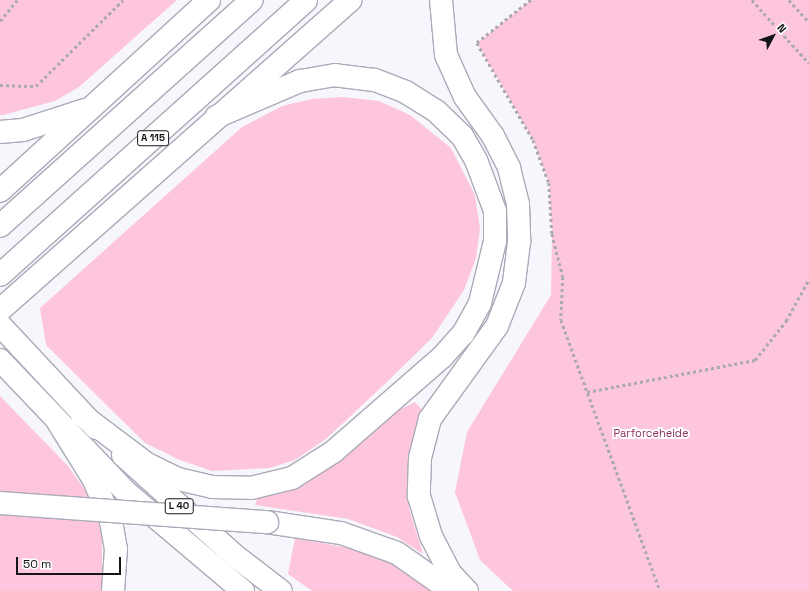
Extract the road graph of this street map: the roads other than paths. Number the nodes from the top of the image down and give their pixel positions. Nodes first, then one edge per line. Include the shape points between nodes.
1 (209, 0) edge
2 (252, 0) edge
3 (306, 0) edge
4 (350, 0) edge
5 (441, 0) edge
6 (92, 108) junction
7 (216, 117) junction
8 (0, 132) edge
9 (0, 191) edge
10 (0, 226) edge
11 (0, 275) edge
12 (0, 310) edge
13 (0, 325) edge
14 (5, 366) edge
15 (82, 415) junction
16 (58, 422) junction
17 (0, 503) edge
18 (113, 591) edge
19 (243, 591) edge
20 (281, 591) edge
21 (451, 591) edge
22 (467, 591) edge

1 - 6 highway
2 - 10 highway
3 - 11 highway, A 115
4 - 7 highway
5 - 22 highway via 446,55 465,97 493,136 509,168 518,204 519,242 514,283 497,326 430,419 420,458 419,496 430,536 450,573
6 - 8 highway via 23,130
6 - 9 highway
7 - 12 highway
7 - 15 highway via 300,81 335,75 374,80 406,92 436,111 462,136 476,160 495,211 495,241 480,303 463,334 442,357 333,452 292,478 251,488 212,487 178,479 147,464
13 - 15 highway, L 40
14 - 16 highway, L 40
15 - 20 highway, L 40 via 234,556
16 - 18 highway via 94,480 111,521 116,548
16 - 19 highway, L 40 via 162,525
17 - 21 highway, bridge via 267,522 341,533 397,553

